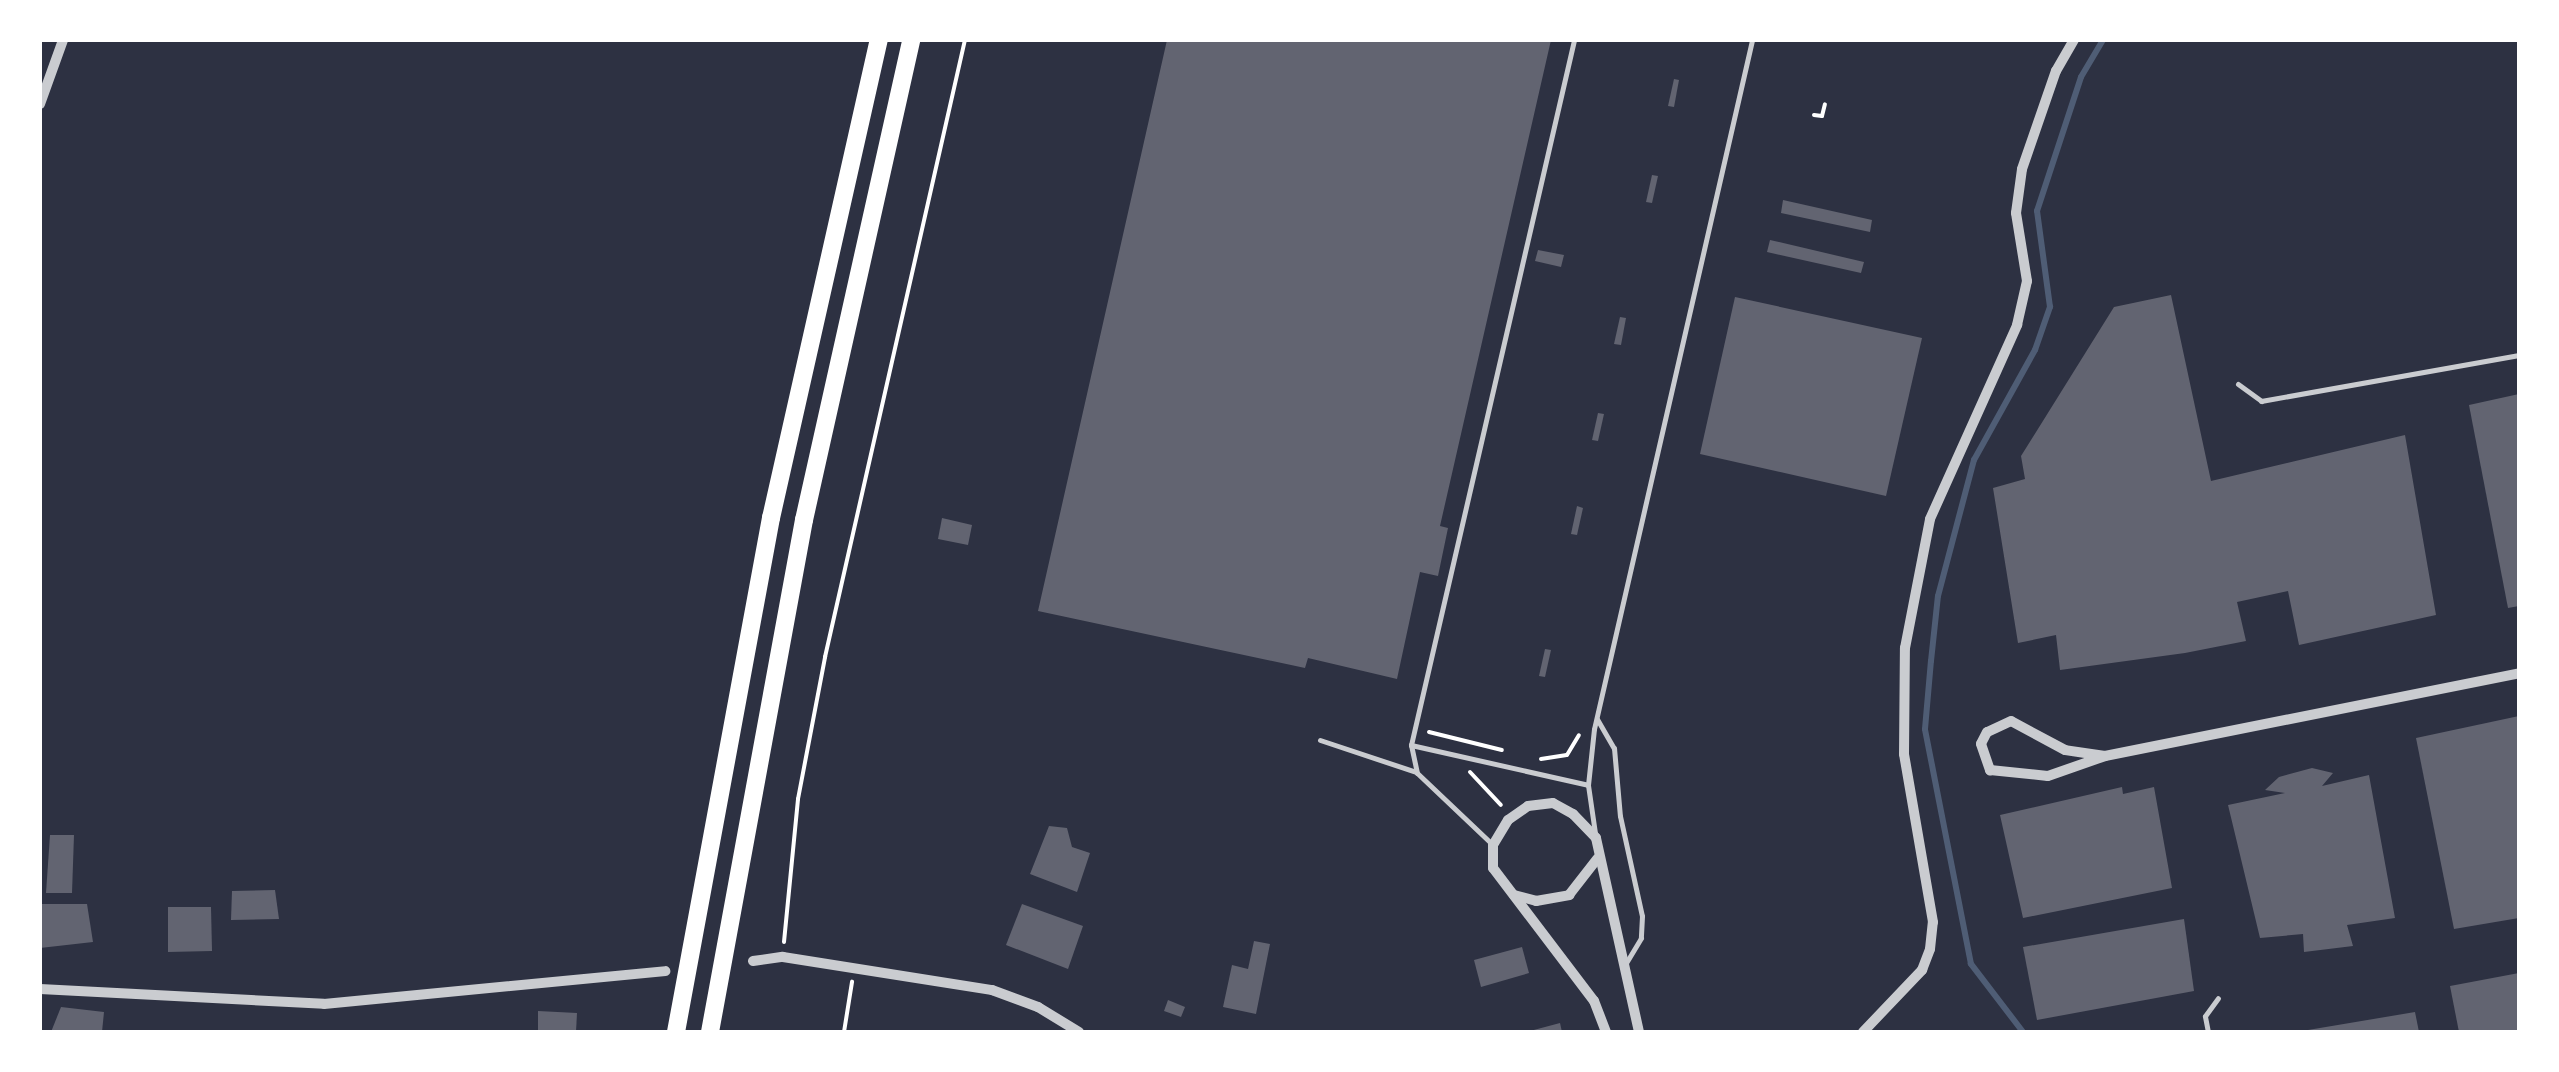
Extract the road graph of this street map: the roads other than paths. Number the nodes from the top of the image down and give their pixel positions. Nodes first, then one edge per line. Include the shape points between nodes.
1 (63, 40) edge
2 (879, 40) edge
3 (911, 40) edge
4 (1574, 40) edge
5 (1752, 40) edge
6 (2074, 40) edge
7 (40, 104) edge
8 (2519, 355) edge
9 (2238, 384) dead end
10 (2519, 674) edge
11 (1596, 719) junction
12 (1320, 740) dead end
13 (1411, 745) junction
14 (2105, 756) junction
15 (1417, 772) junction
16 (1588, 786) junction
17 (1596, 838) junction
18 (1493, 845) junction
19 (1598, 855) junction
20 (1513, 895) junction
21 (753, 961) dead end
22 (1624, 968) junction
23 (665, 970) dead end
24 (40, 990) edge
25 (2218, 998) dead end
26 (676, 1032) edge
27 (710, 1032) edge
28 (1079, 1032) edge
29 (1606, 1032) edge
30 (1639, 1032) edge
31 (1864, 1032) edge
32 (2208, 1032) edge

1 - 7 street
2 - 26 highway via 772,518
3 - 27 highway via 804,520
4 - 13 lane
5 - 11 lane
6 - 31 street via 2056,70 2022,169 2016,212 2027,281 2018,325 1930,518 1905,648 1904,754 1933,922 1930,949 1922,970
8 - 9 lane via 2261,401
10 - 14 street
11 - 16 lane
11 - 22 lane via 1614,748 1620,816 1642,916 1641,938
12 - 15 lane
13 - 15 lane
13 - 16 lane
14 - 14 street via 2065,750 2011,721 1998,724 1981,744 1990,770 2003,776 2074,771
15 - 18 lane
16 - 17 lane
17 - 18 street via 1552,804 1528,806 1508,820
17 - 19 street
18 - 20 street via 1493,868
19 - 20 street via 1569,895 1536,901
19 - 22 street
20 - 29 street via 1594,1001
21 - 28 street via 782,957 992,990 1038,1006
22 - 30 street
23 - 24 street via 324,1004
25 - 32 lane via 2205,1016

